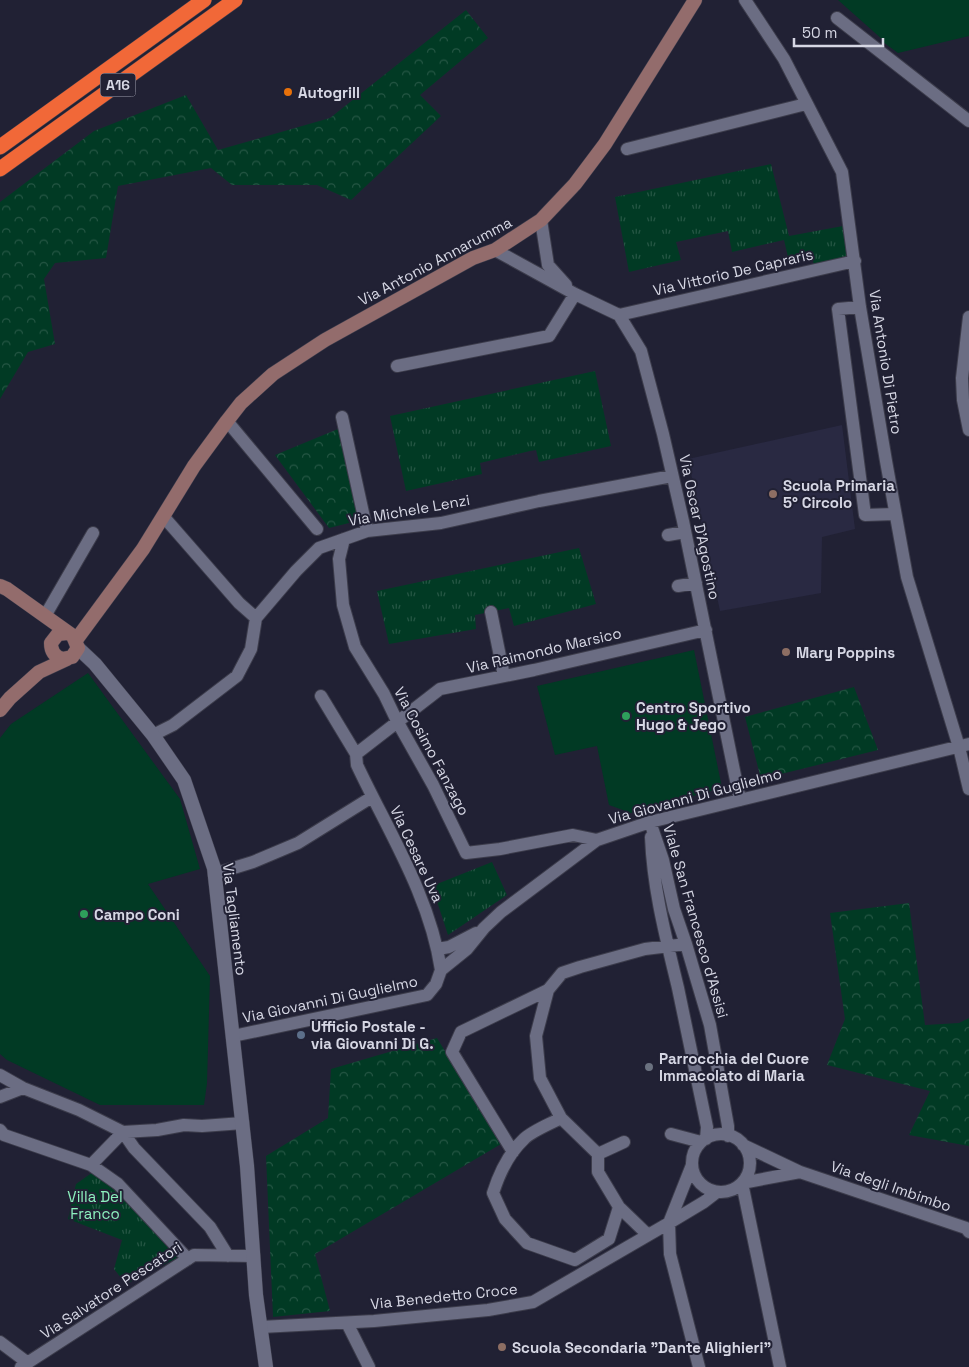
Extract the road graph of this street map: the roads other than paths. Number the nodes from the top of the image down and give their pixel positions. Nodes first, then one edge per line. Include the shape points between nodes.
1 (204, 0) edge
2 (235, 0) edge
3 (695, 0) edge
4 (745, 0) edge
5 (837, 18) dead end
6 (806, 104) junction
7 (969, 121) edge
8 (0, 147) edge
9 (628, 150) dead end
10 (0, 169) edge
11 (541, 220) junction
12 (495, 250) junction
13 (855, 261) junction
14 (575, 294) junction
15 (860, 307) junction
16 (619, 315) junction
17 (969, 317) edge
18 (967, 349) edge
19 (397, 366) dead end
20 (342, 417) dead end
21 (226, 420) junction
22 (969, 430) edge
23 (672, 476) junction
24 (895, 514) junction
25 (163, 516) junction
26 (317, 529) dead end
27 (367, 532) junction
28 (686, 532) junction
29 (93, 533) dead end
30 (668, 535) dead end
31 (344, 538) junction
32 (696, 583) junction
33 (0, 586) edge
34 (678, 586) dead end
35 (491, 612) dead end
36 (46, 616) junction
37 (256, 618) junction
38 (706, 630) junction
39 (67, 646) junction
40 (39, 672) junction
41 (504, 676) junction
42 (321, 696) dead end
43 (0, 710) edge
44 (397, 721) junction
45 (153, 735) junction
46 (964, 746) edge
47 (356, 754) junction
48 (969, 789) edge
49 (372, 797) junction
50 (740, 800) junction
51 (650, 822) junction
52 (597, 840) junction
53 (214, 874) junction
54 (484, 928) junction
55 (686, 944) junction
56 (667, 947) junction
57 (438, 949) junction
58 (441, 970) junction
59 (548, 990) junction
60 (686, 1023) junction
61 (710, 1025) junction
62 (233, 1036) junction
63 (0, 1075) edge
64 (23, 1088) junction
65 (0, 1097) edge
66 (561, 1118) junction
67 (243, 1123) junction
68 (0, 1130) edge
69 (123, 1132) junction
70 (672, 1134) dead end
71 (728, 1136) junction
72 (704, 1140) junction
73 (624, 1142) dead end
74 (743, 1145) junction
75 (513, 1152) junction
76 (598, 1154) junction
77 (91, 1165) junction
78 (692, 1165) junction
79 (800, 1172) junction
80 (742, 1182) junction
81 (717, 1192) junction
82 (619, 1208) junction
83 (669, 1223) junction
84 (969, 1232) edge
85 (648, 1235) junction
86 (228, 1256) junction
87 (254, 1256) junction
88 (188, 1259) junction
89 (347, 1323) junction
90 (261, 1327) junction
91 (0, 1342) edge
92 (24, 1365) edge
93 (266, 1367) edge
94 (369, 1367) edge
95 (699, 1367) edge
96 (780, 1367) edge

1 - 8 highway, A16
2 - 10 highway, A16
3 - 11 main road, Via Antonio Annarumma via 605,144 575,184
4 - 6 street, Via Antonio Di Pietro via 784,59
5 - 7 street
6 - 9 street
6 - 13 street, Via Antonio Di Pietro via 842,172
11 - 12 main road, Via Antonio Annarumma
11 - 14 street via 548,265
12 - 14 street
12 - 21 main road, Via Antonio Annarumma via 473,258 325,340 273,374
13 - 15 street, Via Antonio Di Pietro
13 - 16 street, Via Vittorio De Capraris
14 - 16 street
14 - 19 street via 549,336
15 - 24 street, Via Antonio Di Pietro
15 - 24 street via 838,309 865,515
16 - 23 street, Via Oscar D'Agostino via 641,351
17 - 18 street
18 - 22 street via 962,378
20 - 27 street
21 - 25 main road, Via Antonio Annarumma
21 - 26 street
23 - 27 street, Via Michele Lenzi via 441,523
23 - 28 street, Via Oscar D'Agostino
24 - 46 street, Via Antonio Di Pietro via 907,577
25 - 37 street
25 - 39 main road, Via Antonio Annarumma via 143,549
27 - 31 street, Via Michele Lenzi
28 - 30 street
28 - 32 street, Via Oscar D'Agostino
29 - 36 street
31 - 37 street, Via Michele Lenzi via 319,548
31 - 44 street, Via Cosimo Fanzago via 339,559 343,605 350,630 355,647
32 - 34 street
32 - 38 street, Via Oscar D'Agostino
33 - 36 main road
35 - 41 street
36 - 39 main road
37 - 45 street via 251,649 237,676 172,725
38 - 41 street, Via Raimondo Marsico
38 - 50 street, Via Oscar D'Agostino
39 - 40 main road, Via Antonio Annarumma
39 - 40 main road
39 - 45 street, Via Tagliamento via 95,664
40 - 43 main road
41 - 44 street, Via Raimondo Marsico via 440,689
42 - 47 street, Via Cesare Uva
44 - 47 street
44 - 52 street, Via Cosimo Fanzago via 466,853 574,835
45 - 53 street, Via Tagliamento via 186,784
46 - 48 street, Via Antonio Di Pietro
46 - 50 street, Via Giovanni Di Guglielmo
47 - 49 street, Via Cesare Uva via 357,765
49 - 53 street via 298,844
49 - 57 street, Via Cesare Uva via 408,869
50 - 51 street, Via Giovanni Di Guglielmo
51 - 52 street, Via Giovanni Di Guglielmo
51 - 55 street, Viale San Francesco d'Assisi
51 - 56 street, Viale San Francesco d'Assisi via 652,866
52 - 54 street, Via Giovanni Di Guglielmo
53 - 62 street, Via Tagliamento
54 - 57 street via 459,943
54 - 58 street, Via Giovanni Di Guglielmo via 467,949
55 - 56 street
55 - 61 street, Viale San Francesco d'Assisi
56 - 59 street via 646,949 562,973
56 - 60 street, Viale San Francesco d'Assisi
57 - 58 street, Via Cesare Uva
58 - 62 street, Via Giovanni Di Guglielmo via 427,995
59 - 66 street via 536,1036 540,1078
59 - 75 street via 461,1032 452,1052
60 - 61 street
60 - 72 street, Viale San Francesco d'Assisi via 707,1127
61 - 71 street, Viale San Francesco d'Assisi
62 - 67 street, Via Tagliamento
63 - 64 street
64 - 65 street
64 - 69 street
66 - 75 street via 524,1138
66 - 76 street
67 - 69 street
67 - 87 street, Via Tagliamento
68 - 77 street via 4,1135
69 - 77 street
69 - 86 street via 134,1148 210,1228
70 - 72 street
71 - 72 street via 720,1134
71 - 74 street
72 - 78 street via 696,1149
73 - 76 street
74 - 79 street, Via degli Imbimbo
74 - 80 street via 749,1168
75 - 82 street via 493,1193 505,1219 527,1243 575,1260 609,1239
76 - 82 street via 598,1172
77 - 88 street via 118,1184
78 - 81 street via 700,1183
78 - 83 street
79 - 80 street, Via degli Imbimbo
79 - 84 street, Via degli Imbimbo via 966,1228
80 - 81 street via 735,1188
80 - 96 street
81 - 83 street, Via Benedetto Croce
82 - 85 street
83 - 85 street, Via Benedetto Croce
83 - 95 street via 670,1254
85 - 89 street, Via Benedetto Croce via 533,1302 488,1310
86 - 87 street, Via Salvatore Pescatori
86 - 88 street, Via Salvatore Pescatori via 194,1256
87 - 90 street, Via Tagliamento
88 - 92 street, Via Salvatore Pescatori
89 - 90 street, Via Benedetto Croce
89 - 94 street
90 - 93 street, Via Tagliamento
91 - 92 street

